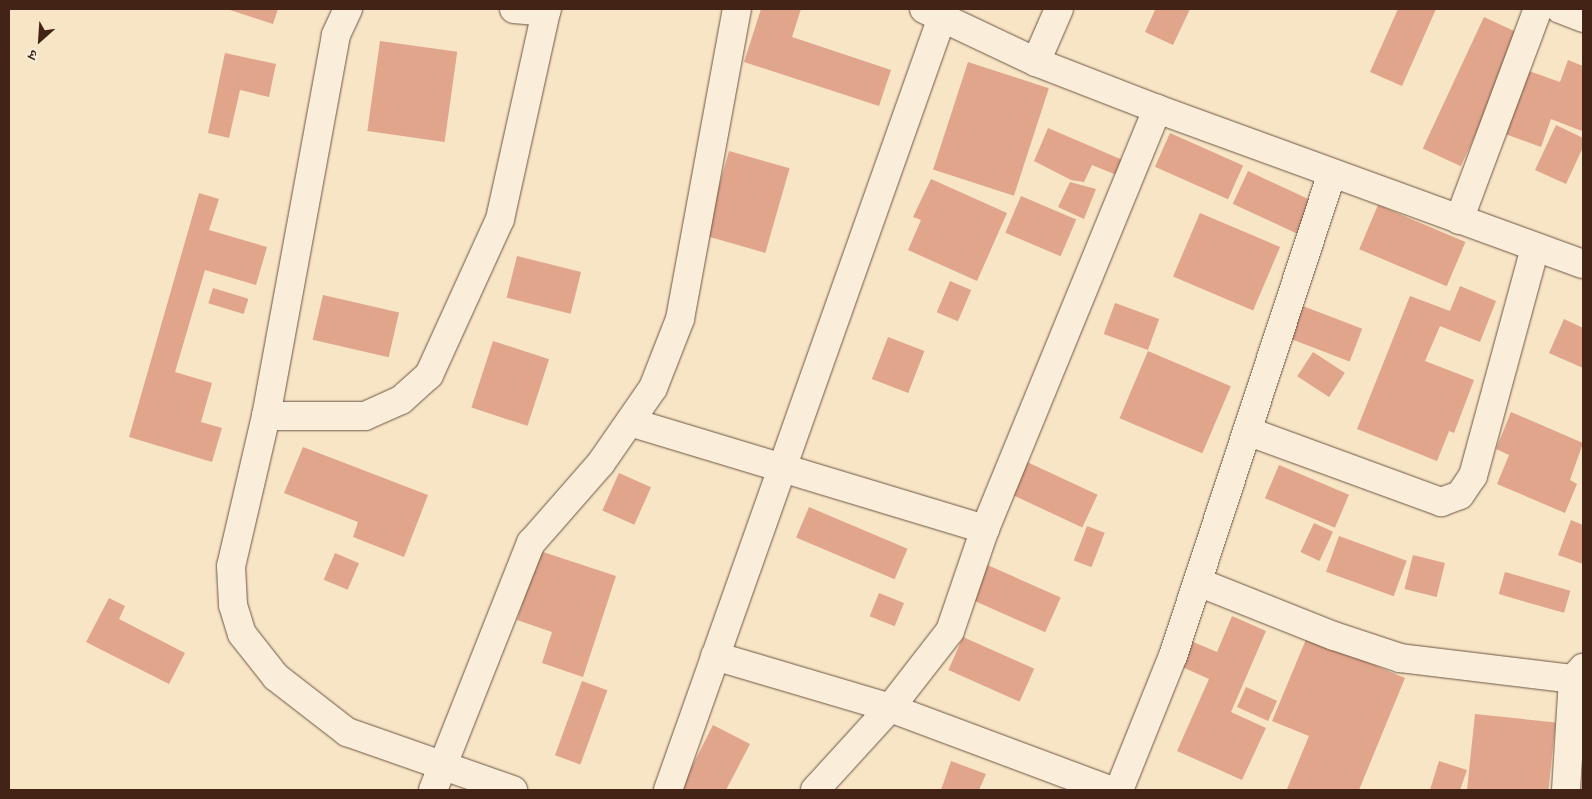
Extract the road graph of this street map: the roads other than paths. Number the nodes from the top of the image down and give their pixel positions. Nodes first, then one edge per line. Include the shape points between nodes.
1 (348, 9) edge
2 (514, 9) edge
3 (737, 9) edge
4 (1059, 9) edge
5 (1538, 9) edge
6 (1560, 9) edge
7 (547, 11) edge
8 (933, 13) edge
9 (1583, 18) edge
10 (1036, 62) junction
11 (1157, 109) junction
12 (1332, 173) junction
13 (1459, 220) junction
14 (1535, 248) junction
15 (1583, 264) edge
16 (266, 416) junction
17 (630, 422) junction
18 (1247, 431) junction
19 (782, 469) junction
20 (985, 529) junction
21 (1198, 582) junction
22 (716, 656) junction
23 (1578, 673) edge
24 (890, 708) junction
25 (438, 778) edge
26 (513, 790) edge
27 (668, 790) edge
28 (816, 790) edge
29 (1109, 790) edge
30 (1119, 790) edge
31 (1566, 790) edge

1 - 16 street via 336,35
2 - 7 street
3 - 17 street via 680,320 653,388
4 - 10 street
5 - 13 street
6 - 9 street
7 - 16 street via 500,219 429,375 401,400 365,416
8 - 10 street
8 - 19 street
10 - 11 street
11 - 12 street
11 - 20 street
12 - 13 street
12 - 18 street
13 - 14 street
14 - 15 street
14 - 18 street via 1473,476 1460,495 1441,502
16 - 25 street via 231,566 233,605 242,634 276,677 347,732
17 - 19 street
17 - 25 street via 601,463 531,543
18 - 21 street
19 - 20 street
19 - 22 street
20 - 24 street via 950,631
21 - 23 street via 1334,636 1400,658
21 - 30 street via 1173,656
22 - 24 street
22 - 27 street
23 - 31 street
24 - 28 street
24 - 29 street
25 - 26 street

